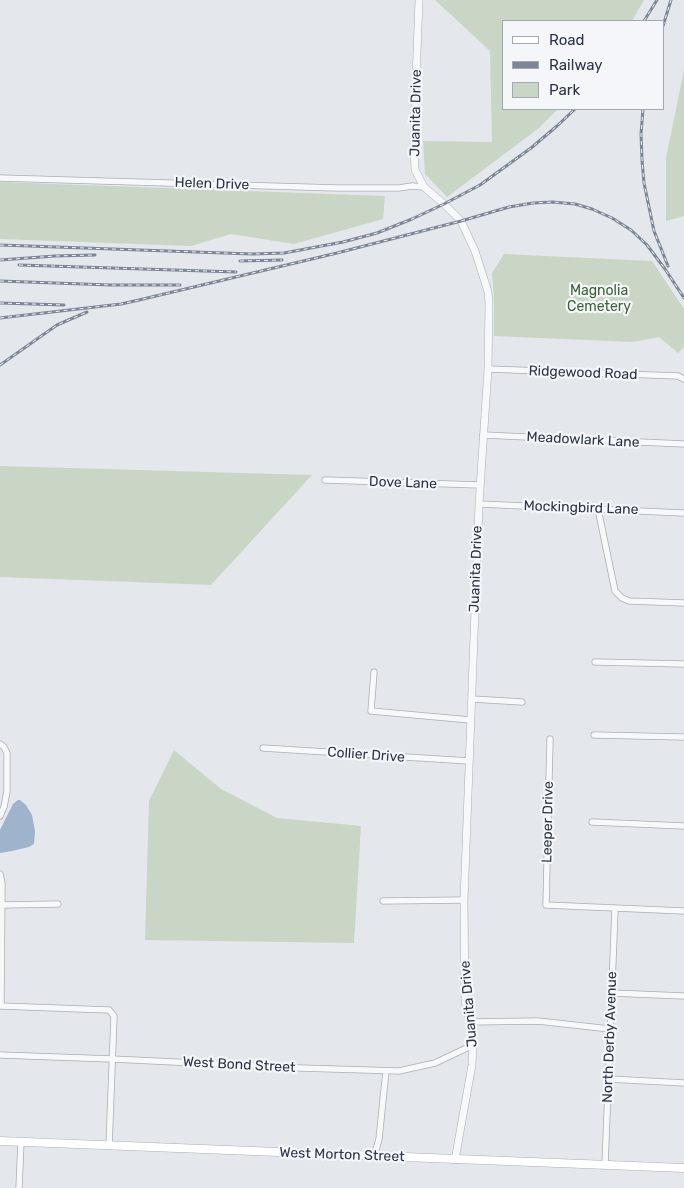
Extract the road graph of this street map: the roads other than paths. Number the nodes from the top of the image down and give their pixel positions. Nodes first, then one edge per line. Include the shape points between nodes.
1 (419, 0) edge
2 (0, 178) edge
3 (424, 187) junction
4 (488, 370) junction
5 (684, 379) edge
6 (483, 435) junction
7 (684, 444) edge
8 (325, 480) dead end
9 (480, 485) junction
10 (479, 504) junction
11 (598, 509) junction
12 (684, 513) edge
13 (684, 603) edge
14 (595, 662) dead end
15 (684, 664) edge
16 (374, 672) dead end
17 (472, 699) junction
18 (522, 702) dead end
19 (470, 720) junction
20 (594, 735) dead end
21 (684, 737) edge
22 (550, 739) dead end
23 (0, 744) edge
24 (263, 748) dead end
25 (469, 761) junction
26 (0, 816) edge
27 (592, 822) dead end
28 (684, 826) edge
29 (0, 874) edge
30 (464, 900) junction
31 (384, 901) dead end
32 (58, 904) dead end
33 (2, 905) junction
34 (615, 909) junction
35 (684, 911) edge
36 (611, 993) junction
37 (684, 996) edge
38 (0, 1006) edge
39 (470, 1022) junction
40 (610, 1029) junction
41 (473, 1045) junction
42 (0, 1054) edge
43 (112, 1058) junction
44 (386, 1071) junction
45 (609, 1080) junction
46 (684, 1082) edge
47 (0, 1141) edge
48 (21, 1142) junction
49 (109, 1146) junction
50 (374, 1156) junction
51 (455, 1160) junction
52 (605, 1165) junction
53 (684, 1168) edge
54 (19, 1188) edge

1 - 3 street, Juanita Drive via 414,148 416,170
2 - 3 street, Helen Drive via 337,188
3 - 4 street, Juanita Drive via 461,221 475,251 488,298
4 - 5 street, Ridgewood Road via 678,376
4 - 6 street, Juanita Drive
6 - 7 street, Meadowlark Lane
6 - 9 street, Juanita Drive
8 - 9 street, Dove Lane
9 - 10 street, Juanita Drive
10 - 11 street, Mockingbird Lane
10 - 17 street, Juanita Drive
11 - 12 street, Mockingbird Lane
11 - 13 street via 615,592 630,601
14 - 15 street
16 - 19 street via 370,711
17 - 18 street
17 - 19 street, Juanita Drive
19 - 25 street, Juanita Drive
20 - 21 street
22 - 34 street, Leeper Drive via 546,905
23 - 26 street via 6,753 6,791
24 - 25 street, Collier Drive
25 - 30 street, Juanita Drive
27 - 28 street
29 - 33 street
30 - 31 street
30 - 39 street, Juanita Drive via 466,1001
32 - 33 street
33 - 38 street
34 - 35 street
34 - 36 street, North Derby Avenue
36 - 37 street
36 - 40 street, North Derby Avenue
38 - 43 street via 109,1010 114,1016
39 - 40 street via 538,1021
39 - 41 street, Juanita Drive
40 - 45 street, North Derby Avenue
41 - 44 street, West Bond Street via 434,1063
41 - 51 street, Juanita Drive
42 - 43 street, West Bond Street
43 - 44 street, West Bond Street
43 - 49 street
44 - 50 street via 379,1139
45 - 46 street
45 - 52 street, North Derby Avenue
47 - 48 main road, West Morton Street
48 - 49 main road, West Morton Street
48 - 54 street
49 - 50 main road, West Morton Street
50 - 51 main road, West Morton Street
51 - 52 main road, West Morton Street
52 - 53 main road, West Morton Street

